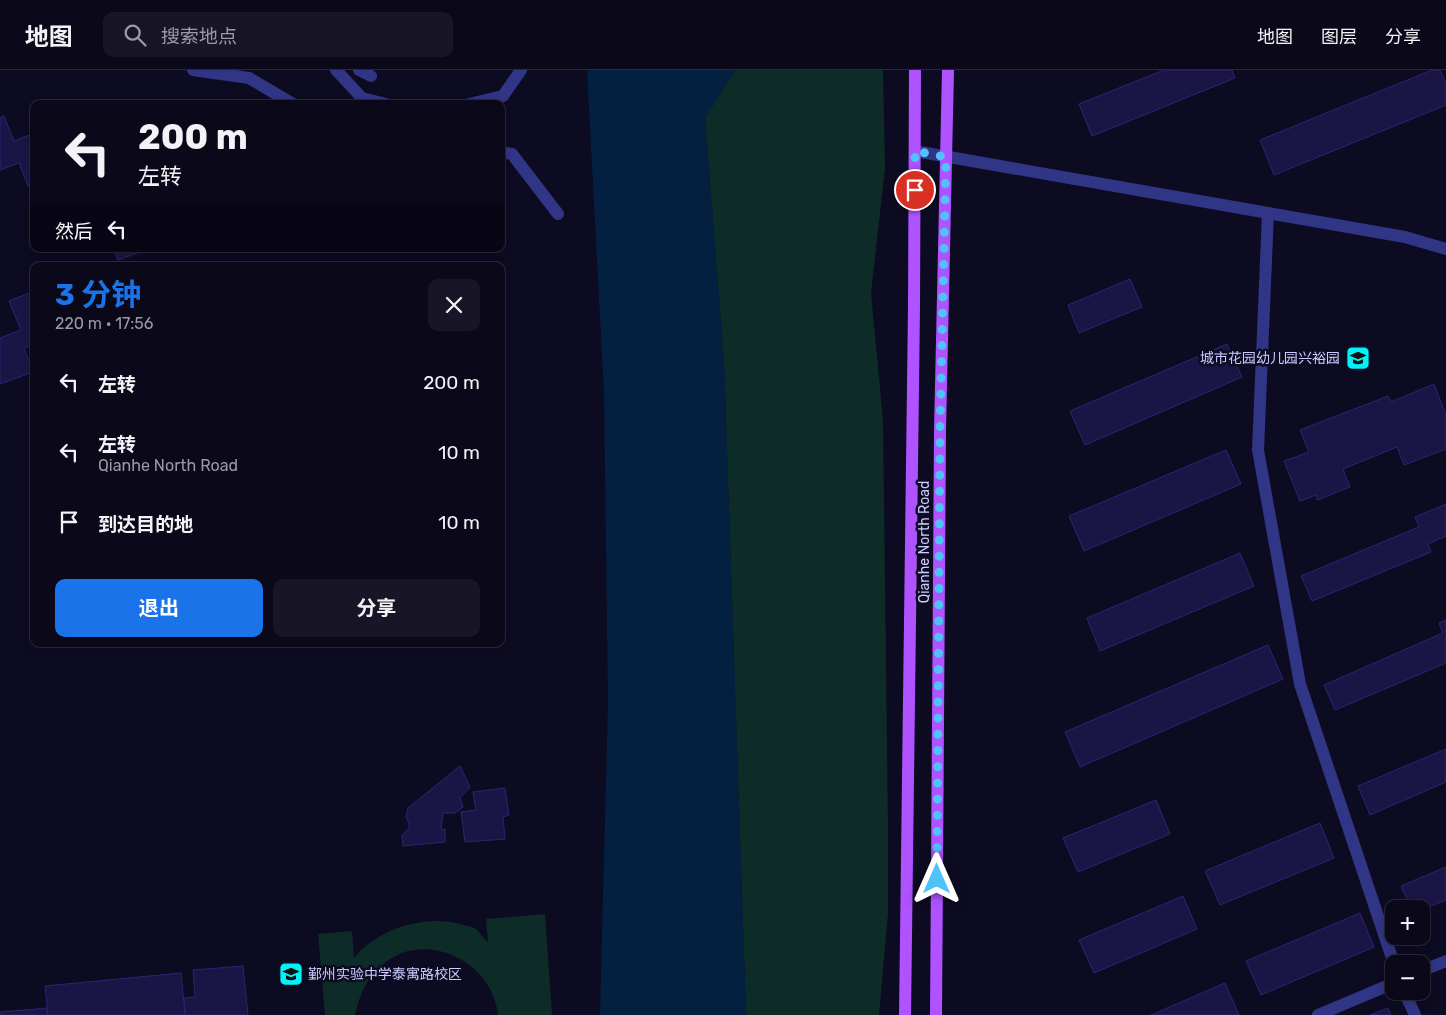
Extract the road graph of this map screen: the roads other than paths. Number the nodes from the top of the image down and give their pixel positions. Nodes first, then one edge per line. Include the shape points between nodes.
1 (194, 70) edge
2 (336, 70) edge
3 (359, 70) edge
4 (521, 70) edge
5 (915, 70) edge
6 (948, 70) edge
7 (371, 76) dead end
8 (286, 100) edge
9 (370, 100) edge
10 (486, 100) edge
11 (915, 151) junction
12 (505, 153) edge
13 (946, 157) junction
14 (1268, 213) junction
15 (558, 214) dead end
16 (1446, 249) edge
17 (1391, 955) edge
18 (1446, 961) edge
19 (1430, 967) edge
20 (1385, 987) edge
21 (1408, 1000) edge
22 (905, 1015) edge
23 (936, 1015) edge
24 (1318, 1015) edge
25 (1415, 1015) edge

1 - 8 street via 249,78
2 - 9 street via 362,98
3 - 7 street
4 - 10 street via 503,96
5 - 11 main road, Qianhe North Road
6 - 13 main road, Qianhe North Road
11 - 13 street
11 - 22 main road, Qianhe North Road
12 - 15 street via 512,154
13 - 14 street
13 - 23 main road, Qianhe North Road via 940,441
14 - 16 street via 1405,237
14 - 17 street via 1258,450 1300,684
18 - 19 street
20 - 24 street
21 - 25 street

